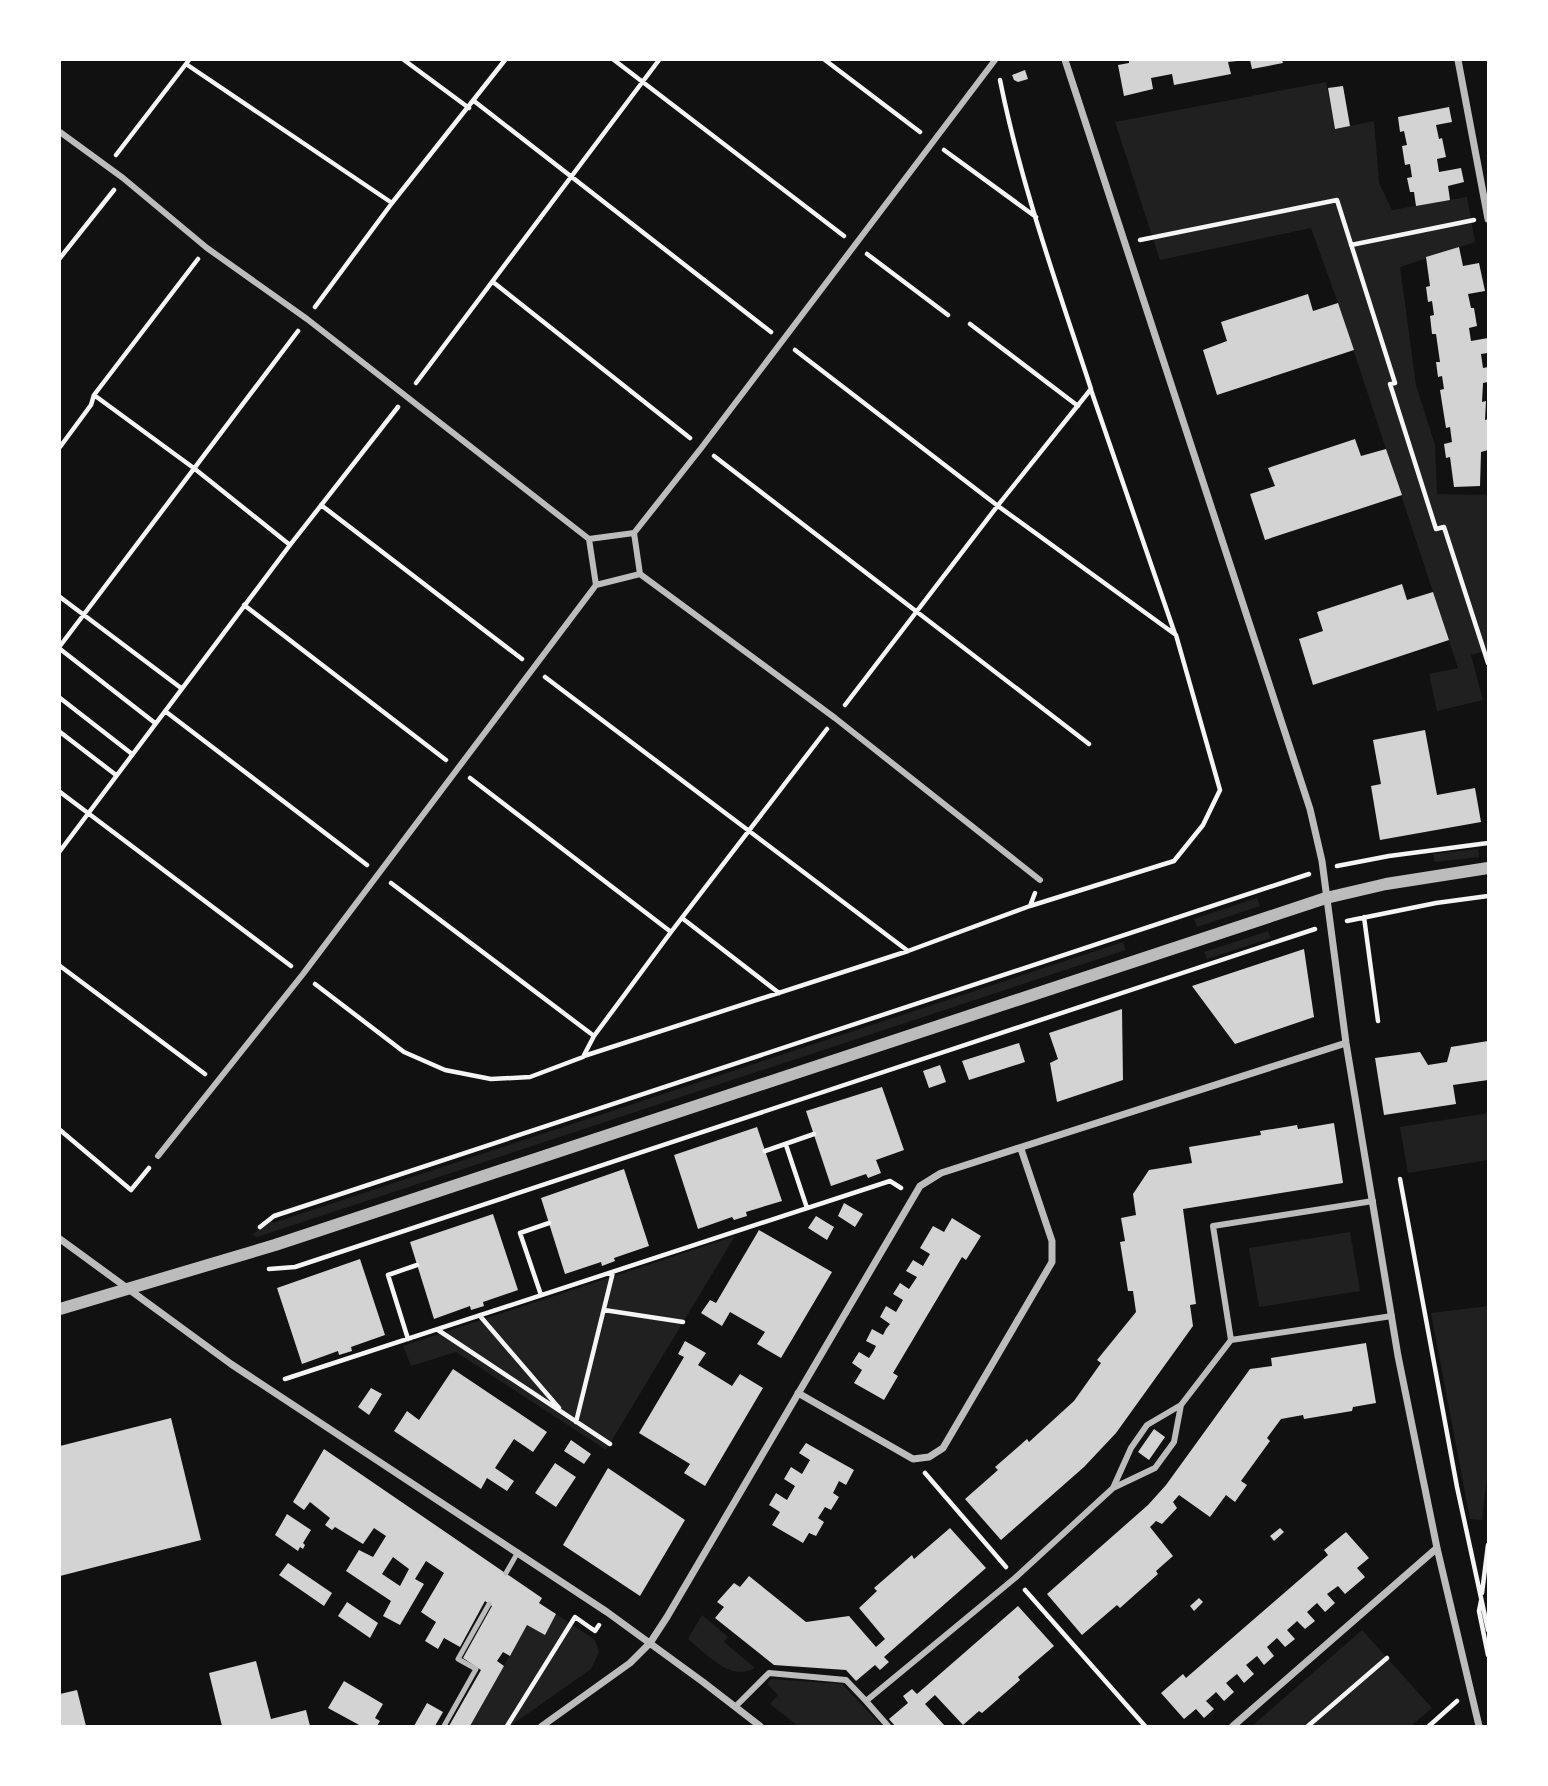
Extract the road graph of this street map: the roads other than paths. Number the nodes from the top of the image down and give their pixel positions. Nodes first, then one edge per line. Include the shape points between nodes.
1 (995, 60) edge
2 (1065, 60) edge
3 (1458, 60) edge
4 (60, 132) edge
5 (1488, 218) edge
6 (634, 533) junction
7 (589, 539) junction
8 (640, 574) junction
9 (596, 585) junction
10 (1489, 868) edge
11 (1040, 880) road end
12 (1326, 898) junction
13 (1346, 1043) junction
14 (1021, 1149) junction
15 (159, 1156) road end
16 (1373, 1201) junction
17 (60, 1239) edge
18 (129, 1289) junction
19 (60, 1309) edge
20 (1392, 1316) junction
21 (1231, 1340) junction
22 (798, 1393) junction
23 (1181, 1405) junction
24 (1114, 1488) junction
25 (1437, 1548) junction
26 (519, 1552) junction
27 (506, 1573) dead end
28 (489, 1604) dead end
29 (650, 1643) junction
30 (866, 1702) junction
31 (736, 1706) junction
32 (444, 1727) edge
33 (542, 1727) edge
34 (760, 1727) edge
35 (888, 1727) edge
36 (1233, 1727) edge
37 (1479, 1727) edge

1 - 6 street
2 - 12 street via 1310,809
3 - 5 street
4 - 7 street
6 - 7 street
6 - 8 street
7 - 9 street
8 - 9 street
8 - 11 street via 835,718
9 - 15 street via 303,974
10 - 12 street
12 - 13 street
12 - 18 street
13 - 14 street
13 - 16 street
14 - 22 street via 941,1173 920,1186
14 - 22 street via 1052,1241 1052,1262 943,1448 929,1457 913,1459
16 - 20 street
16 - 21 street via 1213,1226
17 - 18 street
18 - 19 street
18 - 26 street via 231,1364
20 - 21 street
20 - 25 street
21 - 23 street
22 - 29 street
23 - 24 street via 1147,1425 1131,1448
23 - 24 street via 1174,1442 1155,1468
24 - 30 street
25 - 36 street
25 - 37 street
26 - 27 lane
26 - 29 street
28 - 32 lane via 458,1658 476,1669
29 - 31 street
29 - 33 street via 630,1663
30 - 31 street via 846,1680 769,1673
30 - 35 street
31 - 34 street

